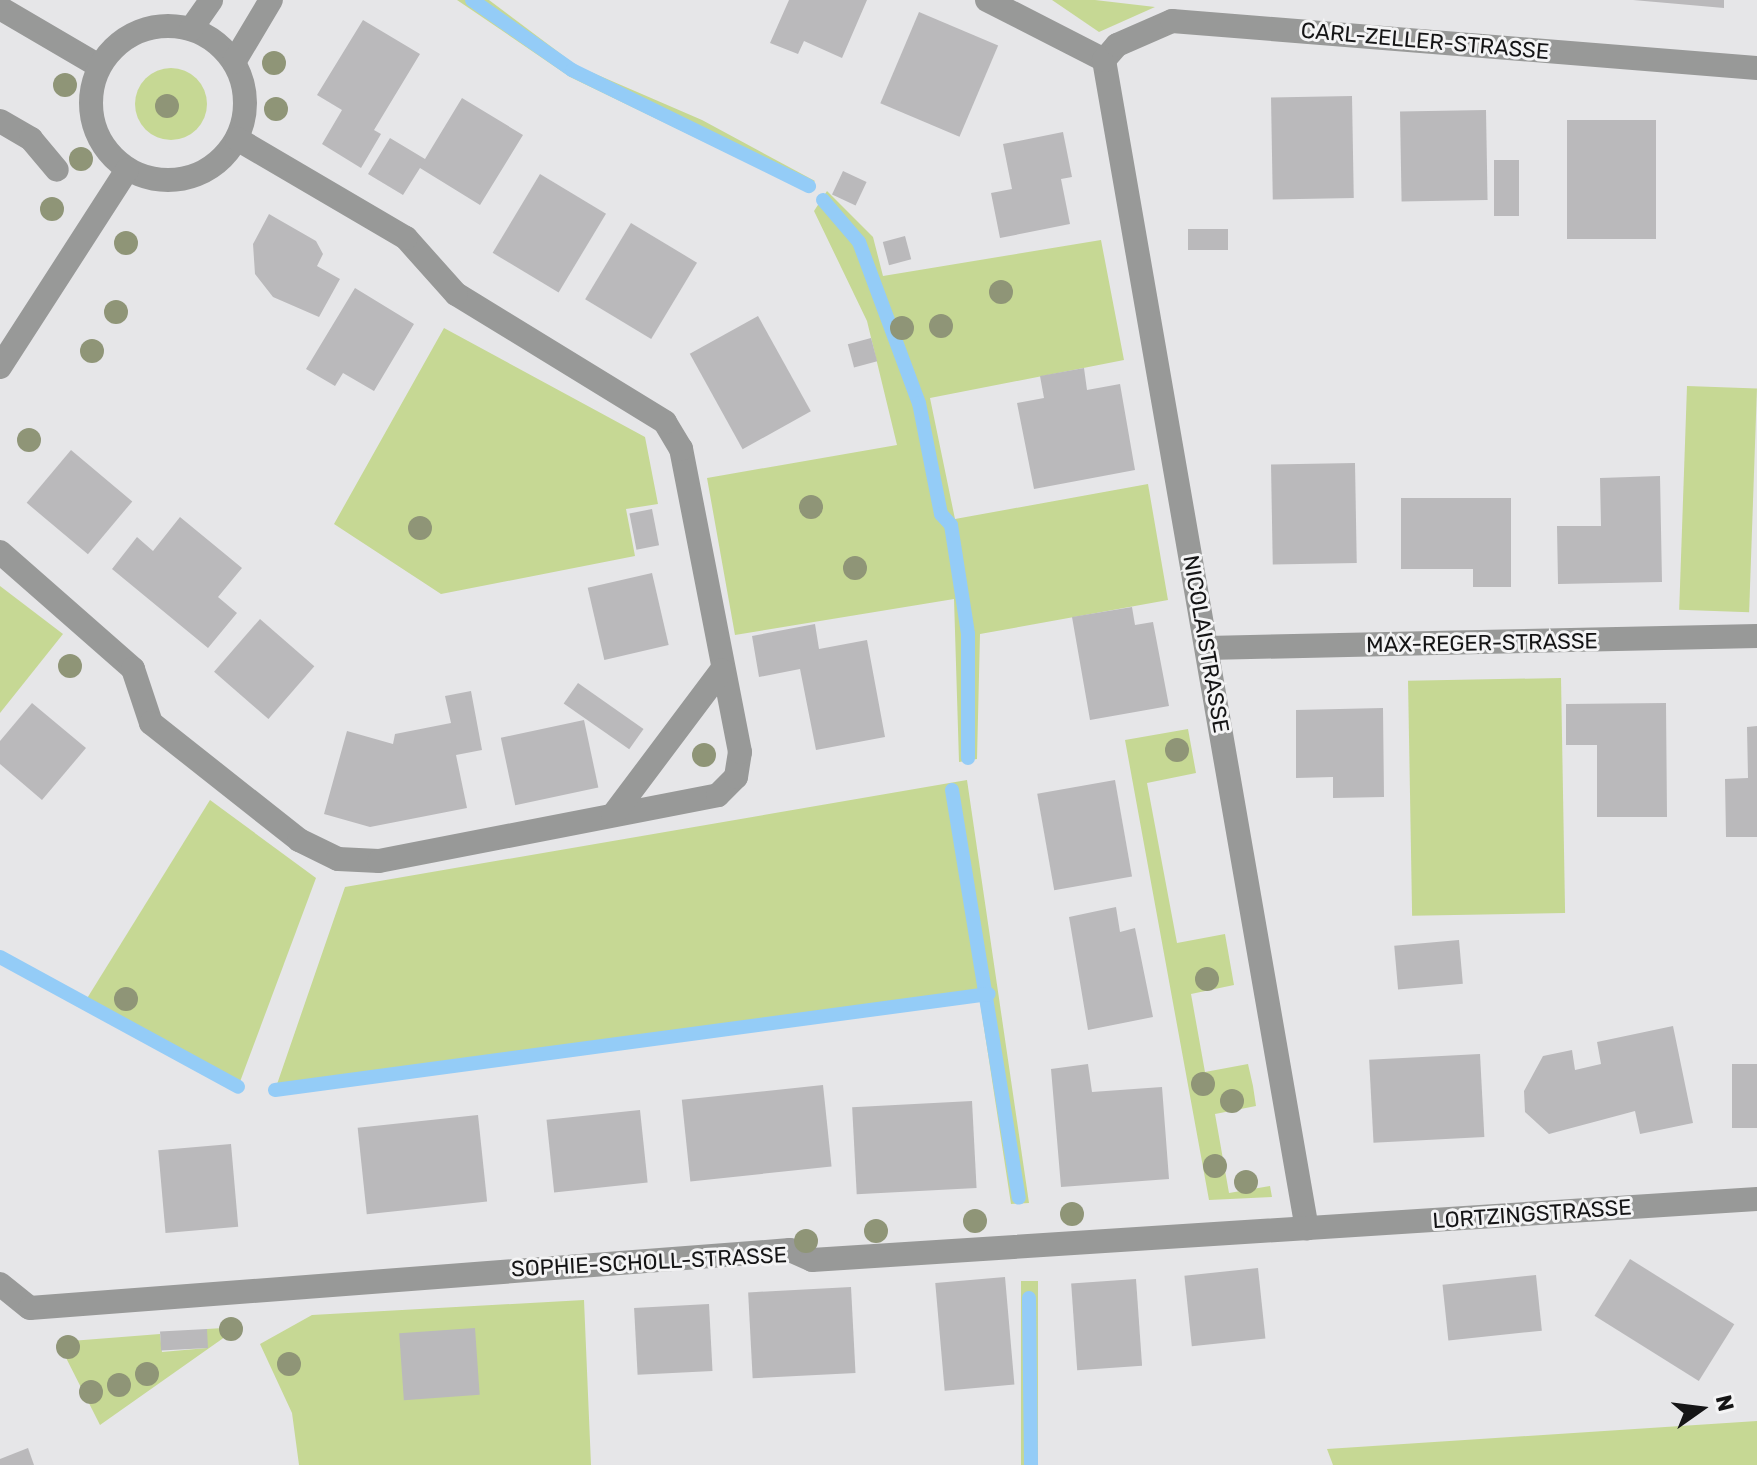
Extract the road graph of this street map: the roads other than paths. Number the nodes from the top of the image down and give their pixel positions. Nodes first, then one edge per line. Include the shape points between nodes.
1 (211, 0) edge
2 (271, 0) edge
3 (987, 0) edge
4 (0, 8) edge
5 (191, 29) junction
6 (1104, 60) junction
7 (234, 62) junction
8 (99, 66) junction
9 (1757, 68) edge
10 (0, 121) edge
11 (237, 139) junction
12 (57, 170) dead end
13 (127, 170) junction
14 (0, 367) edge
15 (0, 552) edge
16 (1757, 636) edge
17 (1207, 648) junction
18 (722, 670) junction
19 (613, 815) junction
20 (1757, 1199) edge
21 (1307, 1229) junction
22 (0, 1284) edge

1 - 5 street
2 - 7 street
3 - 6 street
4 - 8 street
5 - 7 street
5 - 8 street via 160,26 129,36
6 - 9 street, CARL-ZELLER-STRASSE via 1117,45 1172,21
6 - 17 street, NICOLAISTRASSE
7 - 11 street via 246,108
8 - 13 street via 93,124
10 - 12 street via 31,139
11 - 13 street via 216,163 189,178 147,179
11 - 18 street via 406,238 456,294 665,422 681,449
13 - 14 street
15 - 19 street via 133,669 151,723 299,840 338,859 379,861
16 - 17 street, MAX-REGER-STRASSE
17 - 21 street, NICOLAISTRASSE
18 - 19 street
18 - 19 street via 740,752 736,777 718,795
20 - 21 street, LORTZINGSTRASSE
21 - 22 street, SOPHIE-SCHOLL-STRASSE via 812,1260 790,1250 30,1308

